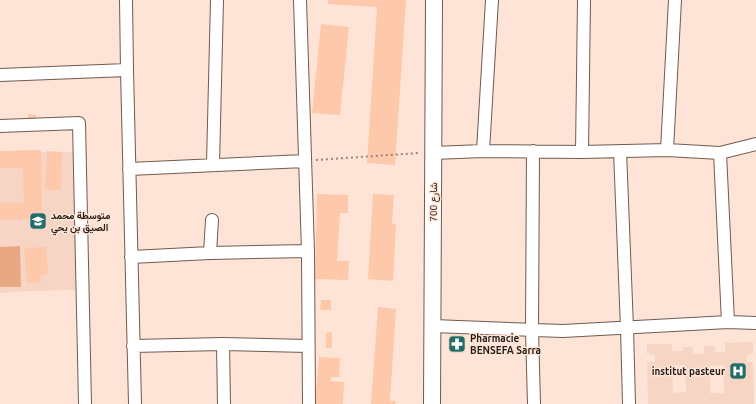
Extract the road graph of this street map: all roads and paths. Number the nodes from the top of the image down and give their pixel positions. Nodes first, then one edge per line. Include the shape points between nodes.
1 (126, 0) edge
2 (217, 0) edge
3 (300, 0) edge
4 (434, 0) edge
5 (492, 0) edge
6 (584, 0) edge
7 (675, 0) edge
8 (127, 70) junction
9 (0, 75) edge
10 (0, 126) edge
11 (756, 144) edge
12 (667, 150) junction
13 (483, 151) junction
14 (533, 151) junction
15 (620, 151) junction
16 (433, 152) junction
17 (582, 152) junction
18 (720, 153) junction
19 (305, 161) junction
20 (213, 164) junction
21 (129, 169) junction
22 (212, 220) dead end
23 (308, 251) junction
24 (210, 253) junction
25 (131, 257) junction
26 (728, 322) junction
27 (756, 323) edge
28 (433, 326) junction
29 (627, 328) junction
30 (532, 330) junction
31 (223, 344) junction
32 (133, 346) junction
33 (308, 346) junction
34 (85, 404) edge
35 (135, 404) edge
36 (224, 404) edge
37 (309, 404) edge
38 (432, 404) edge
39 (534, 404) edge
40 (629, 404) edge

1 - 8 street
2 - 20 street
3 - 19 street
4 - 16 main road, شارع 700
5 - 13 street
6 - 17 street
7 - 12 street
8 - 9 street
8 - 21 street
10 - 34 street via 79,123
11 - 18 street
12 - 15 street
12 - 18 street
13 - 14 street
13 - 16 street
14 - 17 street
14 - 30 street
15 - 17 street
15 - 29 street
16 - 19 path
16 - 28 main road, شارع 700
18 - 26 street
19 - 20 street
19 - 23 street
20 - 21 street
21 - 25 street
22 - 24 street
23 - 24 street
23 - 33 street
24 - 25 street
25 - 32 street
26 - 27 street
26 - 29 street
28 - 30 street
28 - 38 main road, شارع 700
29 - 30 street
29 - 40 street
30 - 39 street
31 - 32 street
31 - 33 street
31 - 36 street
32 - 35 street
33 - 37 street

